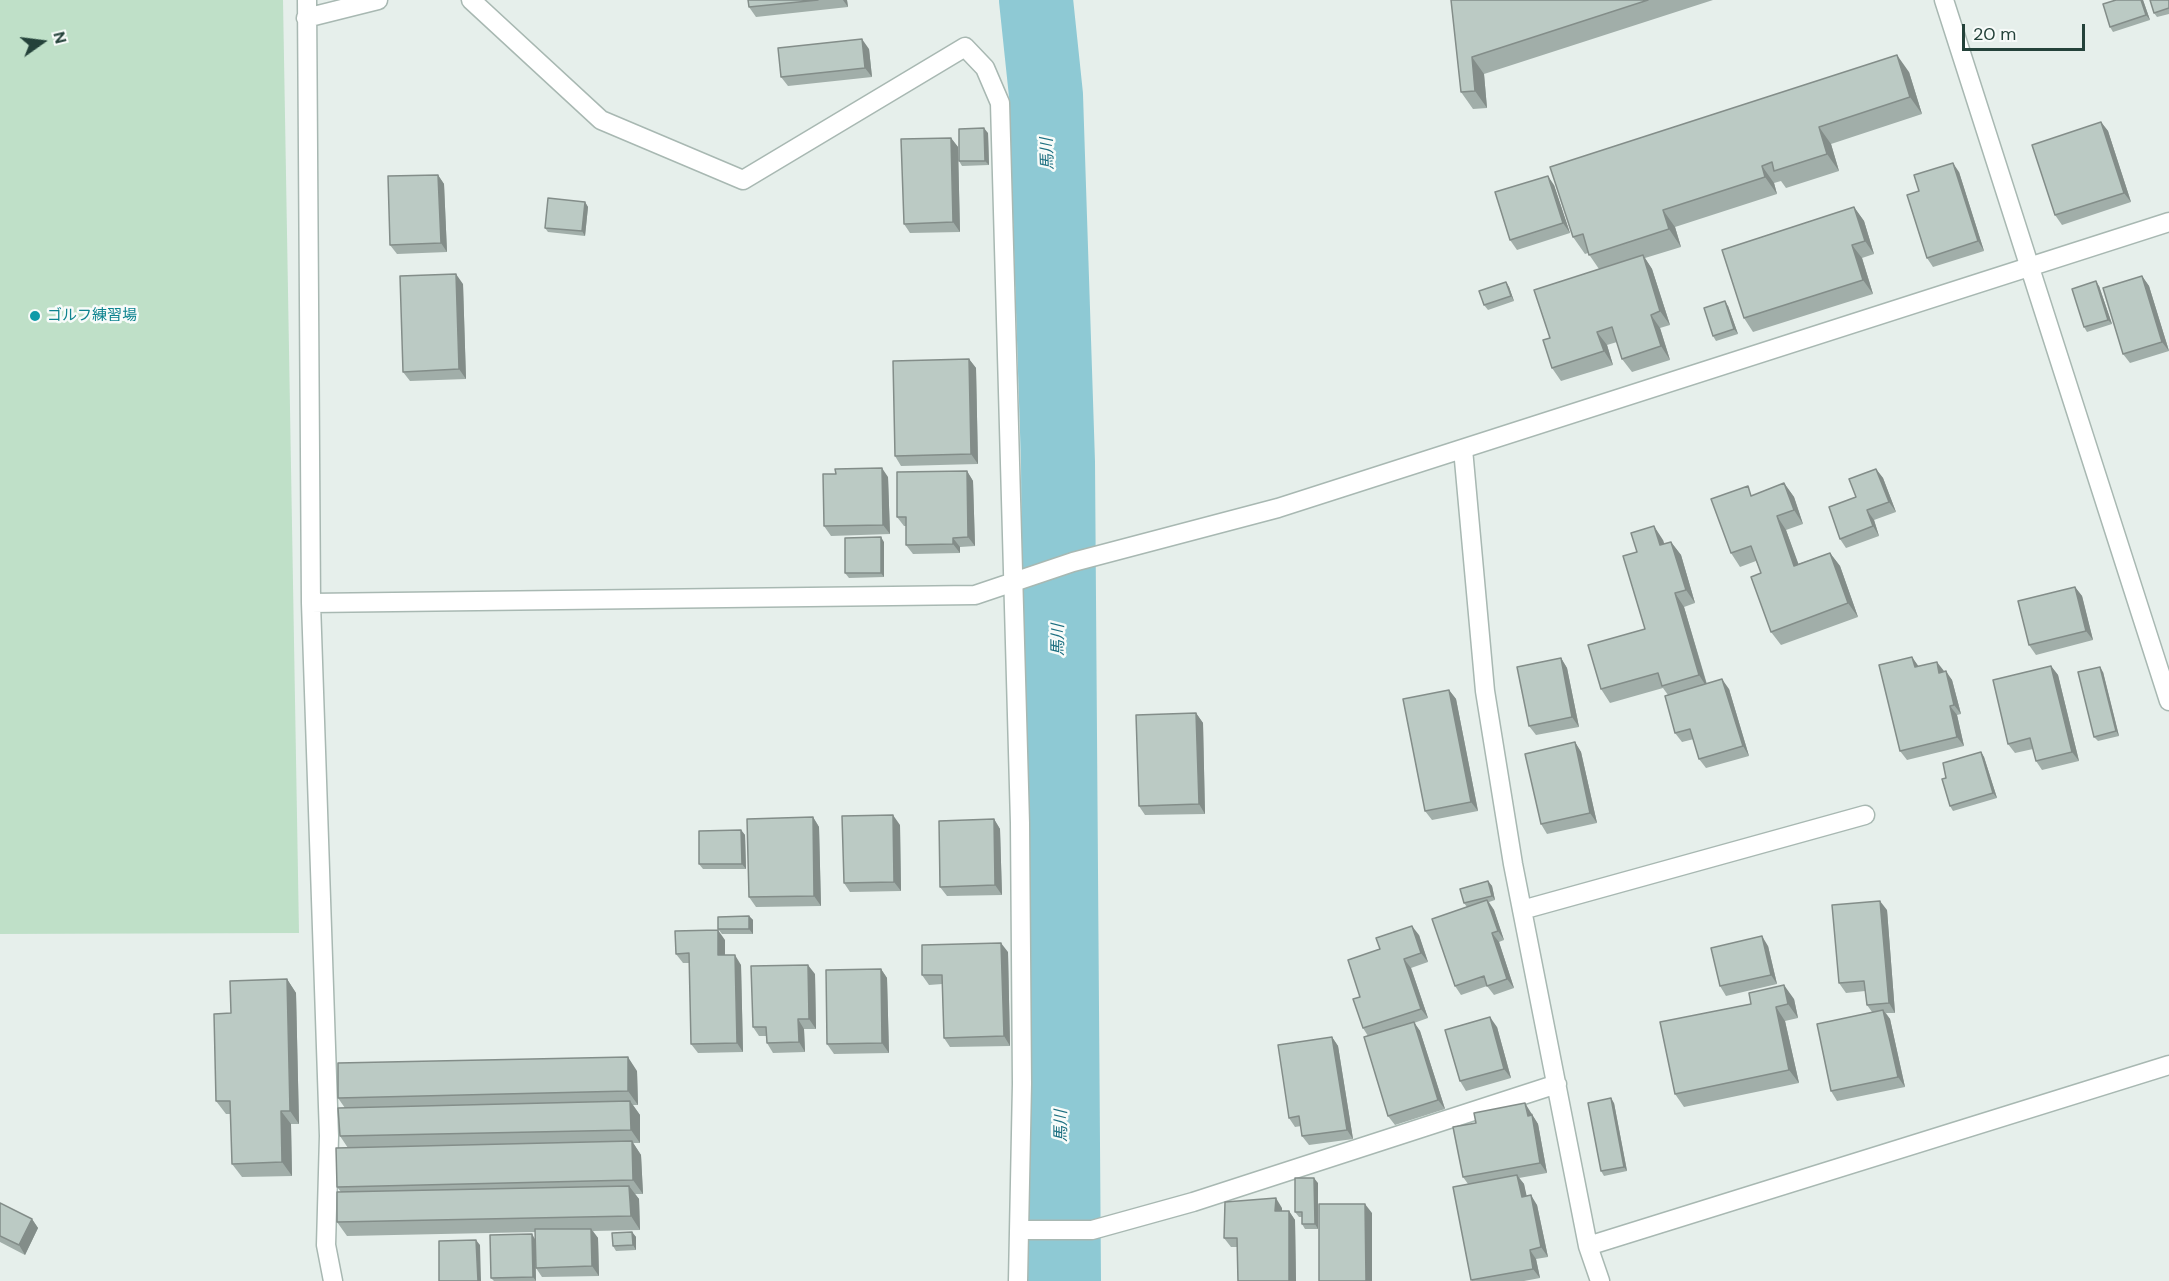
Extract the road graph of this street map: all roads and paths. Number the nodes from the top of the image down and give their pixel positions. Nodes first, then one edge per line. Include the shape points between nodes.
1 (378, 0) edge
2 (471, 0) edge
3 (1944, 0) edge
4 (306, 9) edge
5 (2169, 222) edge
6 (2030, 266) junction
7 (1463, 449) junction
8 (1023, 579) junction
9 (311, 603) junction
10 (2169, 701) edge
11 (1865, 815) dead end
12 (1521, 910) junction
13 (2169, 1065) edge
14 (1557, 1084) junction
15 (1019, 1230) junction
16 (1588, 1246) junction
17 (333, 1281) edge
18 (1018, 1281) edge
19 (1599, 1281) edge

1 - 4 street
2 - 8 street via 601,120 743,180 965,47 985,68 1000,104
3 - 6 street
4 - 9 street
5 - 6 street
6 - 7 street
6 - 10 street
7 - 8 street via 1278,508
7 - 12 street via 1485,692
8 - 9 street via 975,595
8 - 15 street
9 - 17 street via 329,1136 326,1245
11 - 12 street
12 - 14 street
13 - 16 street
14 - 15 street via 1193,1202 1092,1230
14 - 16 street
15 - 18 street
16 - 19 street

